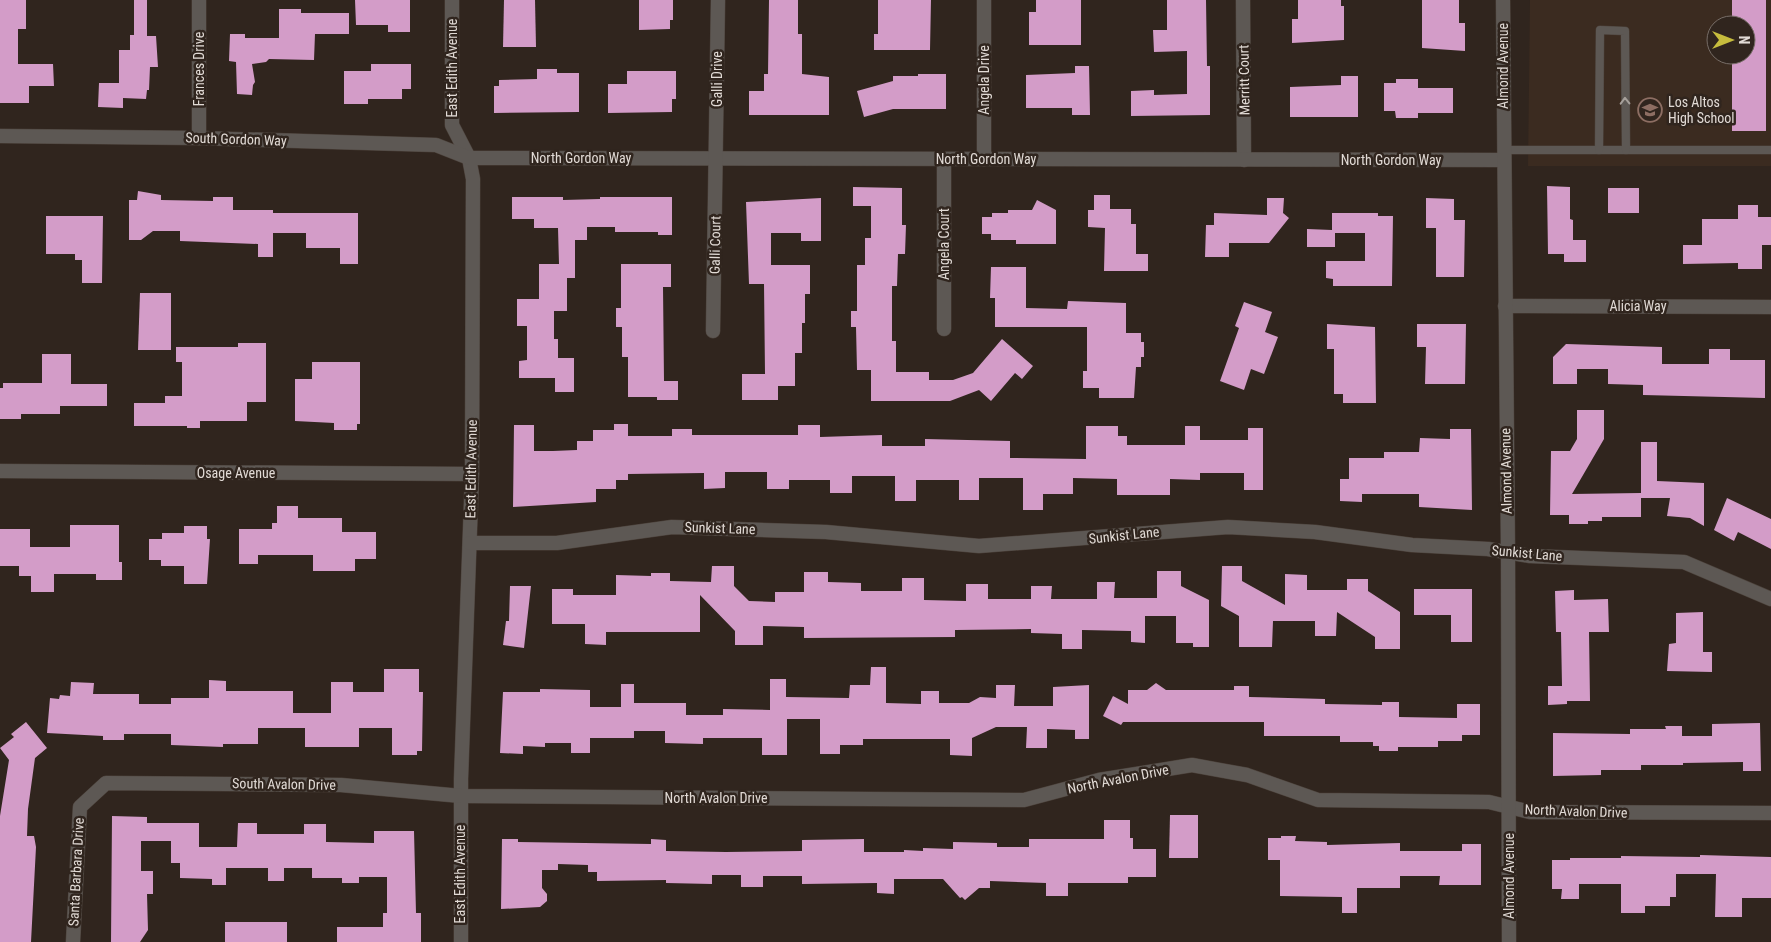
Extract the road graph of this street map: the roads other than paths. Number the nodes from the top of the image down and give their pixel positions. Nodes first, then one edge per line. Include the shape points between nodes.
1 (199, 0) edge
2 (452, 0) edge
3 (718, 0) edge
4 (984, 0) edge
5 (1243, 0) edge
6 (1503, 0) edge
7 (0, 136) edge
8 (199, 138) junction
9 (1599, 150) junction
10 (1626, 150) junction
11 (1771, 150) edge
12 (1503, 155) junction
13 (469, 158) junction
14 (716, 159) junction
15 (944, 159) junction
16 (984, 159) junction
17 (1244, 160) junction
18 (1505, 306) junction
19 (1771, 306) edge
20 (944, 330) dead end
21 (713, 331) dead end
22 (0, 471) edge
23 (472, 474) junction
24 (470, 543) junction
25 (1508, 552) junction
26 (1771, 599) edge
27 (106, 783) joint
28 (461, 796) junction
29 (1509, 806) junction
30 (1771, 813) edge
31 (73, 942) edge
32 (461, 942) edge
33 (1508, 942) edge

1 - 8 street, Frances Drive
2 - 13 street, East Edith Avenue via 452,125
3 - 14 street, Galli Drive
4 - 16 street, Angela Drive
5 - 17 street, Merritt Court
6 - 12 street, Almond Avenue
7 - 8 street, South Gordon Way
8 - 13 street, South Gordon Way via 436,146
9 - 10 lane
10 -> 9 lane via 1625,31 1600,30
9 - 12 lane
10 - 11 lane
12 - 17 street, North Gordon Way
12 - 18 street, Almond Avenue
13 - 14 street, North Gordon Way
13 - 23 street, East Edith Avenue via 473,180
14 - 15 street, North Gordon Way
14 - 21 street, Galli Court
15 - 16 street, North Gordon Way
15 - 20 street, Angela Court
16 - 17 street, North Gordon Way
18 - 19 street, Alicia Way
18 - 25 street, Almond Avenue
22 - 23 street, Osage Avenue
23 - 24 street, East Edith Avenue
24 - 25 street, Sunkist Lane via 556,543 672,527 826,532 979,546 1228,527 1315,532 1412,545
24 - 28 street, East Edith Avenue
25 - 26 street, Sunkist Lane via 1530,556 1684,562
25 - 29 street, Almond Avenue
27 - 28 street, South Avalon Drive via 341,785
27 - 31 street, Santa Barbara Drive via 80,807
28 - 29 street, North Avalon Drive via 1024,800 1099,780 1192,764 1247,775 1318,800 1489,802
28 - 32 street, East Edith Avenue
29 - 30 street, North Avalon Drive via 1530,812
29 - 33 street, Almond Avenue

